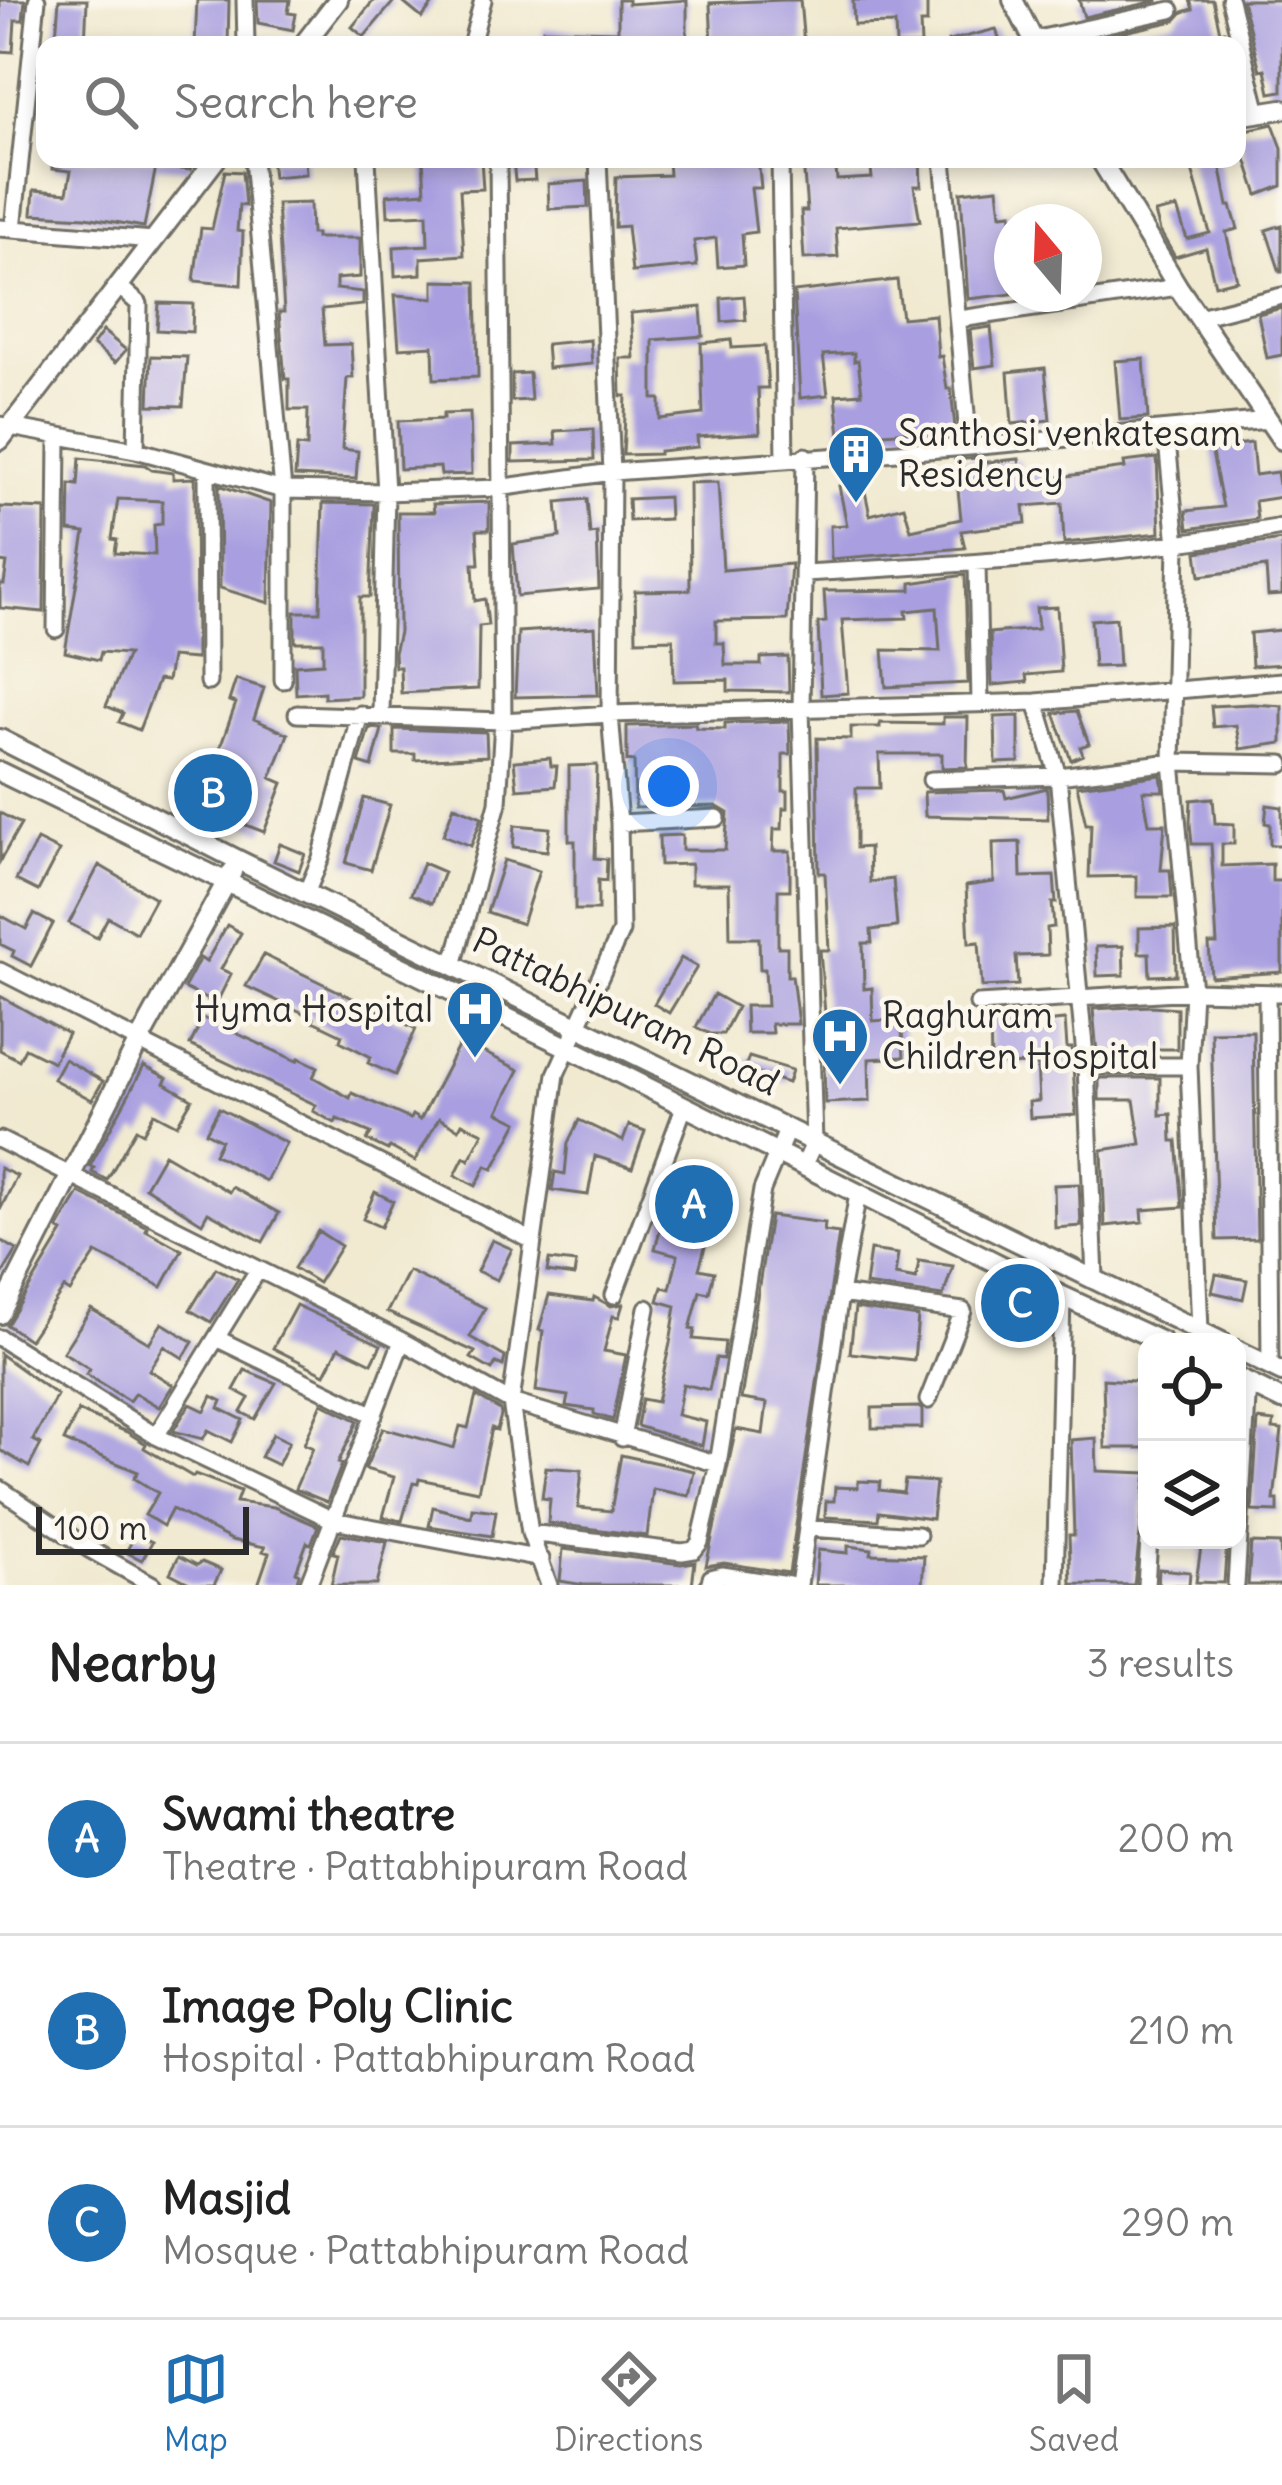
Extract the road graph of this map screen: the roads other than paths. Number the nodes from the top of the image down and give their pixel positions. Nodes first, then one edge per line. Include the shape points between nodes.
1 (37, 0) edge
2 (245, 0) edge
3 (338, 0) edge
4 (483, 0) edge
5 (1013, 0) edge
6 (1230, 0) edge
7 (1171, 10) dead end
8 (246, 36) edge
9 (310, 36) edge
10 (473, 36) edge
11 (1032, 36) edge
12 (1060, 36) edge
13 (1239, 36) edge
14 (1246, 64) edge
15 (1282, 109) edge
16 (1258, 112) junction
17 (1246, 114) edge
18 (209, 168) edge
19 (254, 168) edge
20 (368, 168) edge
21 (498, 168) edge
22 (598, 168) edge
23 (780, 168) edge
24 (944, 168) edge
25 (1105, 168) edge
26 (6, 228) edge
27 (154, 240) junction
28 (120, 287) junction
29 (1178, 287) junction
30 (1282, 296) edge
31 (1199, 317) junction
32 (960, 319) junction
33 (1269, 420) junction
34 (1166, 430) junction
35 (3, 431) edge
36 (58, 439) junction
37 (1282, 440) edge
38 (969, 447) junction
39 (136, 450) junction
40 (805, 456) junction
41 (785, 459) junction
42 (207, 471) junction
43 (612, 472) junction
44 (498, 488) junction
45 (283, 490) junction
46 (386, 492) junction
47 (1282, 527) edge
48 (1178, 545) junction
49 (977, 564) junction
50 (804, 573) junction
51 (56, 629) dead end
52 (283, 680) dead end
53 (1282, 681) edge
54 (208, 682) dead end
55 (1173, 688) junction
56 (1036, 702) junction
57 (980, 703) junction
58 (801, 709) junction
59 (297, 714) dead end
60 (360, 714) junction
61 (381, 714) junction
62 (610, 714) junction
63 (503, 721) junction
64 (0, 739) edge
65 (1172, 762) junction
66 (1282, 764) edge
67 (0, 772) edge
68 (1058, 776) junction
69 (931, 781) dead end
70 (717, 818) dead end
71 (619, 823) junction
72 (238, 860) junction
73 (226, 881) junction
74 (307, 891) junction
75 (454, 962) junction
76 (0, 971) edge
77 (1193, 992) junction
78 (1274, 993) edge
79 (1080, 998) junction
80 (978, 1004) dead end
81 (580, 1026) junction
82 (138, 1043) junction
83 (569, 1048) junction
84 (1085, 1066) junction
85 (1190, 1066) junction
86 (684, 1107) junction
87 (788, 1128) junction
88 (0, 1140) edge
89 (814, 1143) junction
90 (776, 1153) junction
91 (802, 1167) junction
92 (70, 1177) junction
93 (858, 1194) junction
94 (533, 1241) junction
95 (258, 1270) junction
96 (1095, 1278) junction
97 (840, 1294) junction
98 (614, 1295) dead end
99 (1062, 1296) junction
100 (647, 1308) dead end
101 (0, 1314) edge
102 (1200, 1330) junction
103 (1142, 1333) edge
104 (1206, 1333) edge
105 (0, 1338) edge
106 (216, 1338) junction
107 (402, 1341) junction
108 (1246, 1354) edge
109 (1276, 1369) edge
110 (1246, 1383) edge
111 (928, 1400) dead end
112 (1282, 1400) edge
113 (511, 1402) junction
114 (374, 1415) junction
115 (156, 1436) junction
116 (622, 1438) junction
117 (718, 1464) junction
118 (0, 1490) edge
119 (333, 1520) junction
120 (807, 1528) junction
121 (530, 1533) junction
122 (918, 1535) dead end
123 (1148, 1549) edge
124 (1238, 1549) edge
125 (541, 1558) junction
126 (153, 1585) edge
127 (308, 1585) edge
128 (549, 1585) edge
129 (710, 1585) edge
130 (789, 1585) edge
131 (800, 1585) edge
132 (1055, 1585) edge
133 (1146, 1585) edge
134 (1236, 1585) edge

1 - 26 street
2 - 8 street
3 - 9 street
4 - 10 street
5 - 11 street
6 - 13 street
7 - 12 street
14 - 16 street
15 - 16 street
16 - 17 street
18 - 27 street
19 - 45 street
20 - 46 street
21 - 44 street
22 - 43 street
23 - 41 street
24 - 32 street
25 - 29 street
26 - 27 street
27 - 28 street
28 - 35 street
28 - 39 street via 140,304
29 - 31 street
29 - 32 street
30 - 31 street
31 - 33 street
32 - 38 street
33 - 34 street
33 - 37 street
34 - 38 street
34 - 48 street
35 - 36 street
36 - 39 street
36 - 51 street
38 - 40 street
39 - 42 street
40 - 41 street
40 - 50 street
41 - 43 street
42 - 45 street
42 - 54 street
43 - 44 street
43 - 62 street
44 - 46 street
44 - 63 street
45 - 46 street
45 - 52 street
46 - 61 street
47 - 48 street
48 - 49 street
48 - 55 street
49 - 50 street
49 - 57 street
50 - 58 street
53 - 55 street
55 - 56 street
55 - 65 street
56 - 57 street
56 - 68 street
57 - 58 street
58 - 62 street
58 - 89 street
59 - 60 street
60 - 61 street
60 - 74 street
61 - 63 street
62 - 63 street
62 - 71 street
63 - 75 street via 498,803
64 - 72 street, Pattabhipuram Road
65 - 66 street
65 - 68 street
65 - 77 street
67 - 73 street, Pattabhipuram Road
68 - 69 street
68 - 79 street
70 - 71 street
71 - 81 street via 621,931
72 - 73 street
72 - 74 street, Pattabhipuram Road
73 - 82 street
73 - 83 street, Pattabhipuram Road
74 - 75 street, Pattabhipuram Road
75 - 81 street, Pattabhipuram Road
76 - 82 street
77 - 78 street
77 - 79 street
77 - 85 street
78 - 109 street
79 - 80 street
79 - 84 street
81 - 83 street
81 - 87 street, Pattabhipuram Road
82 - 92 street
82 - 94 street
83 - 86 street, Pattabhipuram Road
83 - 94 street via 556,1074
84 - 85 street
84 - 96 street
85 - 102 street
86 - 90 street, Pattabhipuram Road
86 - 98 street
87 - 89 street, Pattabhipuram Road
87 - 90 street
88 - 92 street
89 - 91 street
89 - 96 street, Pattabhipuram Road
90 - 91 street, Pattabhipuram Road
90 - 117 street via 762,1190
91 - 93 street, Pattabhipuram Road
92 - 95 street
92 - 101 street
93 - 97 street
93 - 99 street, Pattabhipuram Road
94 - 113 street
95 - 106 street
95 - 107 street
96 - 102 street, Pattabhipuram Road
97 - 111 street via 963,1311
97 - 120 street
99 - 103 street, Pattabhipuram Road
99 - 132 street
100 - 116 street
102 - 104 street, Pattabhipuram Road
105 - 115 street
106 - 114 street
106 - 115 street
107 - 113 street
107 - 114 street
108 - 109 street
110 - 112 street
113 - 116 street
113 - 121 street
114 - 119 street
115 - 119 street
116 - 117 street
117 - 121 street via 694,1550
118 - 126 street
119 - 125 street
119 - 127 street
120 - 122 street
120 - 131 street
121 - 125 street
123 - 133 street
124 - 134 street
125 - 128 street
129 - 130 street via 722,1575

